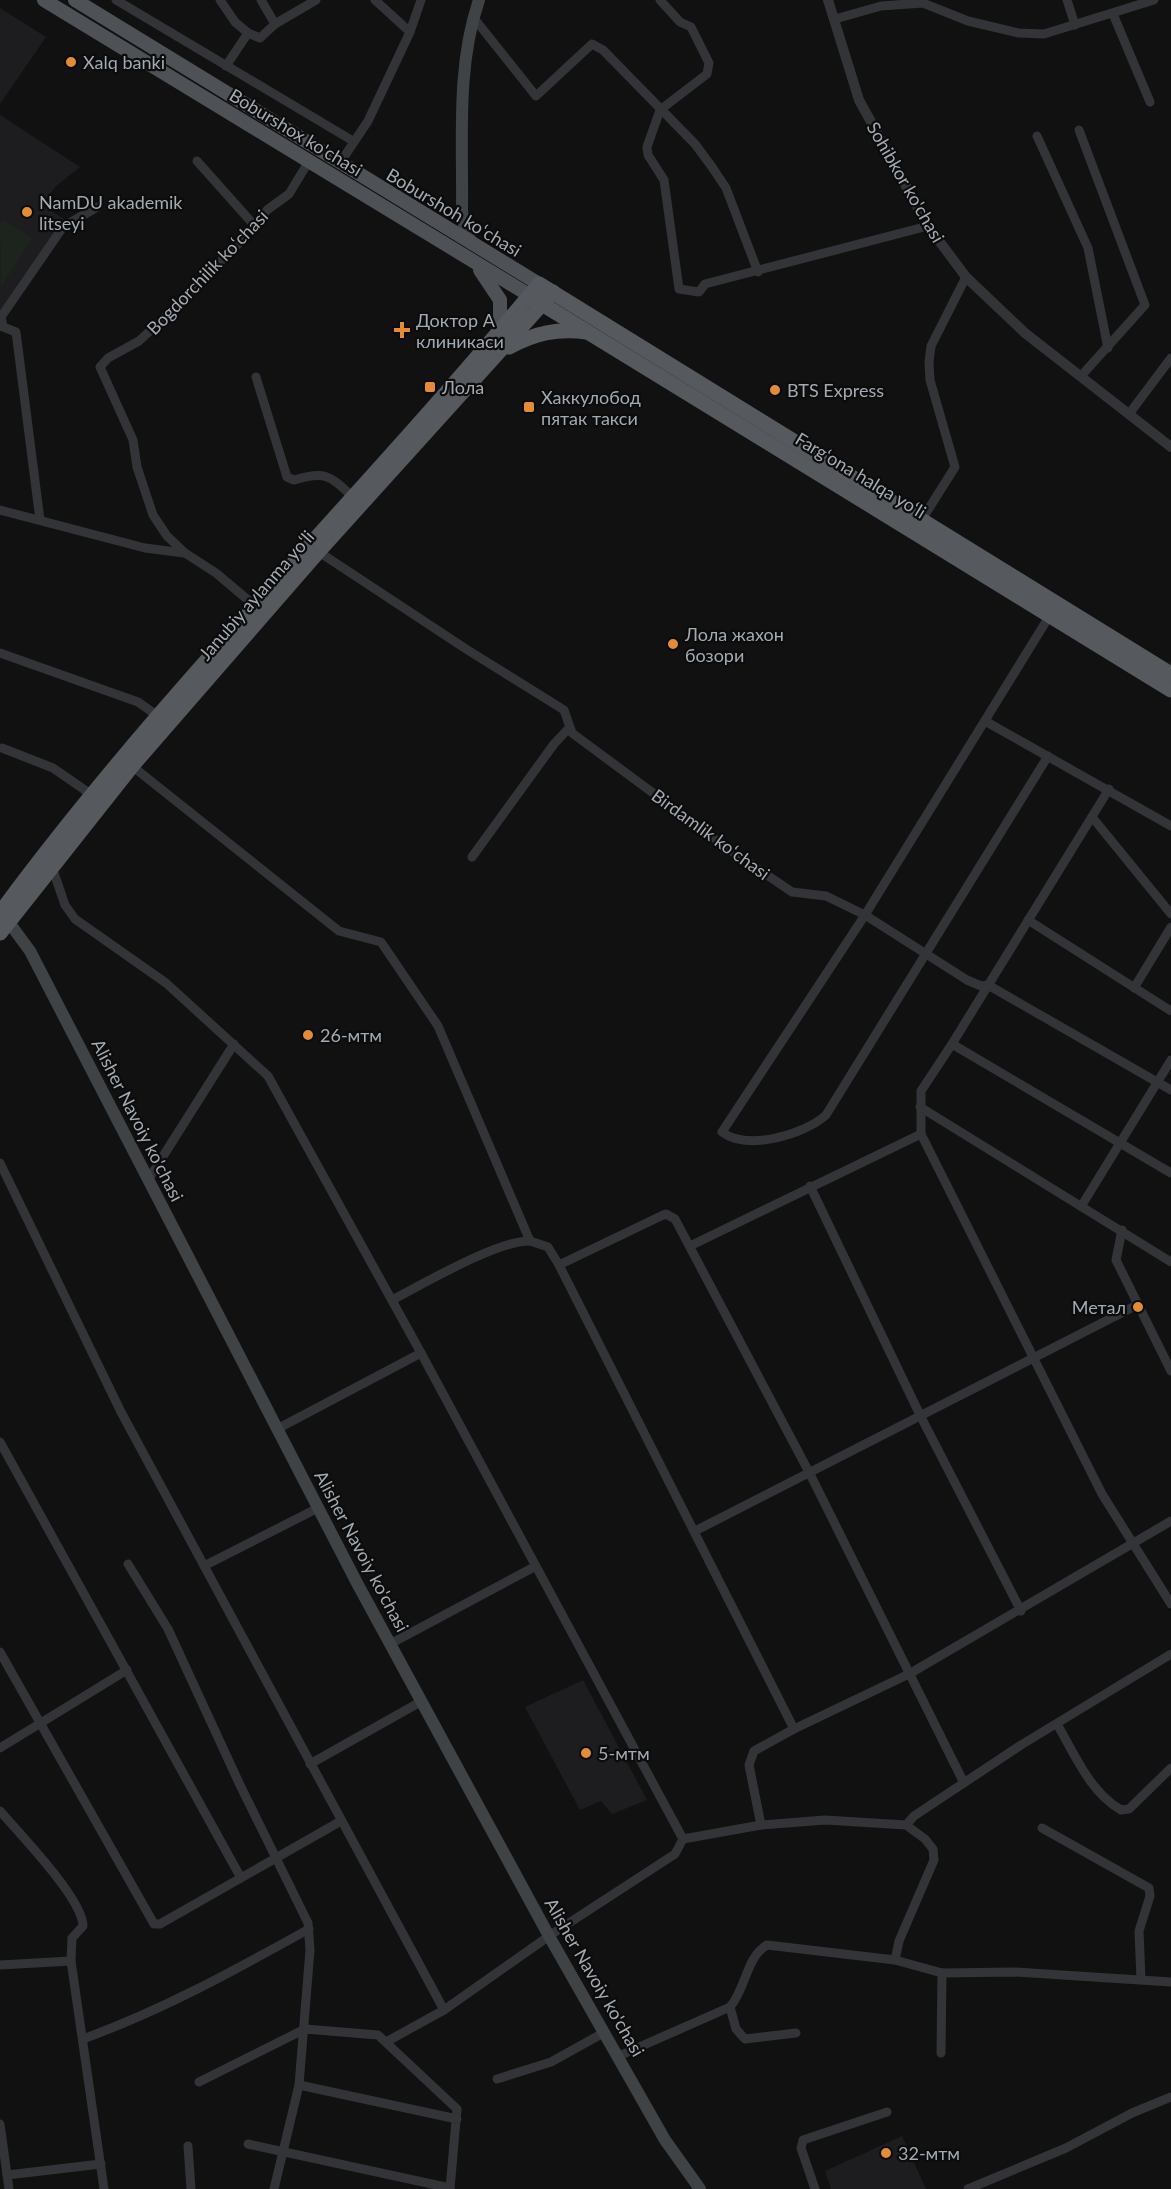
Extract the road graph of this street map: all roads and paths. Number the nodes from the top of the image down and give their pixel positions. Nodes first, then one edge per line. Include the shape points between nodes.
1 (44, 0) edge
2 (75, 0) edge
3 (116, 0) edge
4 (220, 0) edge
5 (261, 0) edge
6 (316, 0) edge
7 (375, 0) edge
8 (421, 0) edge
9 (479, 0) edge
10 (660, 0) edge
11 (828, 0) edge
12 (1067, 0) edge
13 (1154, 0) edge
14 (923, 1) edge
15 (1113, 14) junction
16 (473, 17) junction
17 (835, 19) junction
18 (275, 24) junction
19 (1075, 25) junction
20 (410, 32) junction
21 (248, 33) junction
22 (226, 66) junction
23 (1150, 102) dead end
24 (660, 111) junction
25 (1079, 130) dead end
26 (1037, 136) dead end
27 (353, 141) junction
28 (198, 161) dead end
29 (309, 161) junction
30 (340, 163) junction
31 (97, 207) dead end
32 (254, 225) junction
33 (928, 226) junction
34 (472, 244) junction
35 (470, 260) junction
36 (758, 272) junction
37 (966, 277) junction
38 (534, 290) junction
39 (548, 298) junction
40 (500, 330) junction
41 (593, 333) junction
42 (1108, 348) junction
43 (501, 351) junction
44 (1171, 358) edge
45 (1081, 376) junction
46 (256, 377) dead end
47 (1129, 414) junction
48 (1171, 447) edge
49 (353, 497) junction
50 (0, 510) edge
51 (40, 520) junction
52 (921, 521) junction
53 (314, 548) junction
54 (185, 553) junction
55 (254, 605) junction
56 (1050, 615) junction
57 (0, 653) edge
58 (1171, 674) edge
59 (1171, 690) edge
60 (158, 716) junction
61 (985, 721) junction
62 (569, 728) junction
63 (2, 748) dead end
64 (1048, 756) junction
65 (132, 766) junction
66 (1109, 789) junction
67 (92, 795) junction
68 (1092, 817) junction
69 (1171, 826) edge
70 (472, 858) dead end
71 (52, 867) junction
72 (1171, 914) edge
73 (865, 915) junction
74 (2, 920) edge
75 (1028, 920) junction
76 (1171, 927) edge
77 (924, 955) junction
78 (988, 985) junction
79 (1134, 988) junction
80 (1171, 1011) edge
81 (234, 1044) junction
82 (952, 1044) junction
83 (1171, 1060) edge
84 (1157, 1082) junction
85 (1171, 1090) edge
86 (920, 1107) junction
87 (921, 1134) junction
88 (1120, 1143) junction
89 (0, 1163) edge
90 (1171, 1173) edge
91 (148, 1180) junction
92 (810, 1186) junction
93 (1082, 1205) junction
94 (1122, 1230) junction
95 (530, 1241) junction
96 (690, 1246) junction
97 (1171, 1262) edge
98 (558, 1265) junction
99 (392, 1300) junction
100 (1137, 1305) junction
101 (421, 1353) junction
102 (1035, 1358) junction
103 (1171, 1371) edge
104 (921, 1417) junction
105 (277, 1429) junction
106 (0, 1442) edge
107 (810, 1474) junction
108 (318, 1508) junction
109 (1171, 1521) edge
110 (695, 1531) junction
111 (1131, 1542) junction
112 (128, 1564) dead end
113 (204, 1566) junction
114 (536, 1566) junction
115 (1171, 1604) edge
116 (1021, 1611) junction
117 (390, 1644) junction
118 (0, 1652) edge
119 (1171, 1654) edge
120 (126, 1671) junction
121 (909, 1674) junction
122 (422, 1701) junction
123 (40, 1723) junction
124 (1057, 1724) junction
125 (794, 1729) junction
126 (0, 1748) edge
127 (310, 1764) junction
128 (1171, 1768) edge
129 (964, 1783) junction
130 (0, 1811) edge
131 (341, 1821) junction
132 (906, 1825) junction
133 (761, 1826) junction
134 (1042, 1828) dead end
135 (684, 1839) junction
136 (277, 1857) junction
137 (241, 1878) junction
138 (309, 1929) junction
139 (549, 1936) junction
140 (895, 1960) junction
141 (71, 1961) junction
142 (0, 1965) edge
143 (942, 1973) junction
144 (1141, 1980) junction
145 (1171, 1982) edge
146 (730, 2007) junction
147 (444, 2010) junction
148 (305, 2029) junction
149 (605, 2032) junction
150 (796, 2033) dead end
151 (83, 2039) junction
152 (386, 2042) junction
153 (941, 2054) dead end
154 (619, 2056) junction
155 (497, 2079) dead end
156 (199, 2082) dead end
157 (299, 2085) junction
158 (1171, 2097) edge
159 (887, 2112) dead end
160 (457, 2119) junction
161 (0, 2124) edge
162 (248, 2144) dead end
163 (188, 2146) dead end
164 (283, 2151) junction
165 (3, 2163) edge
166 (101, 2164) junction
167 (7, 2175) junction
168 (450, 2188) edge
169 (9, 2189) edge
170 (104, 2189) edge
171 (191, 2189) edge
172 (274, 2189) edge
173 (700, 2189) edge
174 (815, 2189) edge
175 (968, 2189) edge

1 - 29 main road, Boburshox ko'chasi
2 - 30 main road, Boburshoh koʻchasi
3 - 22 street
4 - 21 street
5 - 18 street
6 - 18 street
7 - 20 street
8 - 20 street
9 - 16 main road
10 - 24 street via 680,22 691,27 709,63 707,74
11 - 17 street, Sohibkor ko'chasi
12 - 19 street
13 - 15 street
14 - 17 street via 881,6
14 - 19 street via 968,21 1019,33 1044,34
15 - 19 street
15 - 23 street
16 - 24 street via 534,95 539,96 594,44
16 - 34 main road via 464,71 462,211
17 - 33 street, Sohibkor ko'chasi via 859,100
18 - 21 street via 260,38
20 - 27 street via 368,122
21 - 22 street
22 - 27 street
24 - 36 street via 694,144 726,188
24 - 36 street via 647,147 664,180 679,289 699,292 705,284
25 - 42 street via 1144,304
26 - 42 street via 1088,248
27 - 30 street
28 - 32 street
29 - 32 street, Bogdorchilik koʻchasi via 289,194 275,202
29 - 35 main road, Boburshox ko'chasi
30 - 34 main road, Boburshoh koʻchasi
31 - 51 street via 63,227 2,317 3,327 16,332
32 - 54 street, Bogdorchilik koʻchasi via 139,342 99,367 133,440 137,467 153,515
33 - 36 street
33 - 37 street, Sohibkor ko'chasi
34 - 38 main road, Boburshoh koʻchasi
35 - 38 main road, Boburshox ko'chasi
35 - 40 main road via 492,284 500,300
37 - 45 street, Sohibkor ko'chasi via 1025,333
37 - 52 street via 938,332 929,362 930,380 955,467
38 - 39 highway, Farg‘ona halqa yo‘li
38 - 40 highway, Janubiy aylanma yoʻli
39 - 41 highway, Farg‘ona halqa yo‘li
39 - 43 highway, Janubiy aylanma yoʻli
39 - 52 highway, Farg‘ona halqa yo‘li
40 - 49 highway, Janubiy aylanma yoʻli
41 - 43 highway via 554,330 533,335
41 - 56 highway, Farg‘ona halqa yo‘li
42 - 45 street
43 - 53 highway, Janubiy aylanma yoʻli
44 - 47 street
45 - 47 street, Sohibkor ko'chasi
46 - 49 street via 287,477 294,480 326,475
47 - 48 street, Sohibkor ko'chasi
49 - 53 highway, Janubiy aylanma yoʻli
50 - 51 street
51 - 54 street via 145,548
52 - 58 highway, Farg‘ona halqa yo‘li
53 - 55 highway, Janubiy aylanma yoʻli
53 - 62 street, Birdamlik koʻchasi via 564,710
53 - 65 highway, Janubiy aylanma yoʻli
54 - 55 street, Bogdorchilik koʻchasi
55 - 60 highway, Janubiy aylanma yoʻli
56 - 59 highway, Farg‘ona halqa yo‘li
56 - 61 street
57 - 60 street via 138,702
60 - 67 highway
61 - 64 street
61 - 73 street
62 - 70 street
62 - 73 street, Birdamlik koʻchasi via 792,892 826,896
63 - 67 street via 53,768
64 - 66 street
64 - 77 street
65 - 71 highway, Janubiy aylanma yoʻli
65 - 95 street via 339,931 376,939 386,946 438,1026
66 - 68 street
66 - 69 street
67 - 74 highway
68 - 72 street
68 - 75 street
71 - 74 highway, Janubiy aylanma yoʻli
71 - 81 street via 65,905 75,919 166,983
73 - 77 street, Birdamlik koʻchasi
73 - 77 street via 722,1132 727,1137 744,1141 770,1139 826,1115
74 - 91 main road, Alisher Navoiy ko'chasi via 30,951
75 - 78 street
75 - 79 street
76 - 79 street
77 - 78 street, Birdamlik koʻchasi via 975,984
78 - 82 street
78 - 84 street, Birdamlik koʻchasi
79 - 80 street
81 - 91 street
81 - 99 street via 268,1076
82 - 86 street via 924,1084
82 - 88 street
83 - 84 street
84 - 85 street, Birdamlik koʻchasi
84 - 88 street
86 - 87 street
86 - 93 street
87 - 92 street
87 - 102 street
88 - 90 street
88 - 93 street
89 - 113 street via 121,1412
91 - 105 main road, Alisher Navoiy ko'chasi
92 - 96 street
92 - 104 street
93 - 94 street
94 - 97 street
94 - 100 street via 1115,1258
95 - 98 street via 548,1247
95 - 99 street via 519,1241 466,1262
96 - 98 street via 675,1218 666,1214
96 - 107 street
98 - 110 street
99 - 101 street
100 - 102 street
100 - 103 street
101 - 105 street
101 - 114 street
102 - 104 street
102 - 111 street via 1102,1494
104 - 107 street
104 - 116 street
105 - 108 main road, Alisher Navoiy ko'chasi
106 - 120 street
107 - 110 street
107 - 121 street
108 - 113 street
108 - 117 main road, Alisher Navoiy ko'chasi
109 - 111 street
110 - 125 street
111 - 115 street
111 - 116 street
112 - 136 street via 168,1629
113 - 127 street
114 - 117 street
114 - 135 street
116 - 121 street
117 - 122 main road, Alisher Navoiy ko'chasi
118 - 123 street
119 - 124 street
120 - 123 street
120 - 137 street
121 - 125 street
121 - 129 street
122 - 127 street
122 - 139 main road, Alisher Navoiy ko'chasi
123 - 126 street
123 - 137 street via 154,1924
124 - 128 street via 1092,1784 1121,1810 1129,1809
124 - 129 street
125 - 133 street via 761,1746 750,1757
127 - 131 street
129 - 132 street
130 - 141 street via 32,1846 78,1911 82,1926 72,1938
131 - 136 street
131 - 147 street
132 - 133 street via 825,1820
132 - 140 street via 926,1839 934,1860 899,1941
133 - 135 street
134 - 144 street via 1149,1888 1139,1931
135 - 139 street via 675,1854
136 - 137 street
136 - 138 street
138 - 148 street
138 - 151 street via 197,1991
139 - 147 street
139 - 149 main road, Alisher Navoiy ko'chasi
140 - 143 street
140 - 146 street via 767,1945 757,1952
141 - 142 street
141 - 151 street
143 - 144 street via 1015,1972
143 - 153 street
144 - 145 street
146 - 150 street via 736,2029 745,2038
146 - 154 street
147 - 152 street
148 - 152 street via 378,2035
148 - 156 street
148 - 157 street
149 - 154 main road, Alisher Navoiy ko'chasi
149 - 155 street via 551,2062
151 - 166 street
152 - 160 street via 457,2109
154 - 173 main road, Alisher Navoiy ko'chasi via 665,2140
157 - 160 street
157 - 164 street
158 - 175 street via 1066,2148
159 - 174 street via 803,2140 801,2148
160 - 168 street
161 - 165 street
162 - 164 street
163 - 171 street
164 - 168 street
164 - 172 street
165 - 167 street
166 - 167 street
166 - 170 street
167 - 169 street

